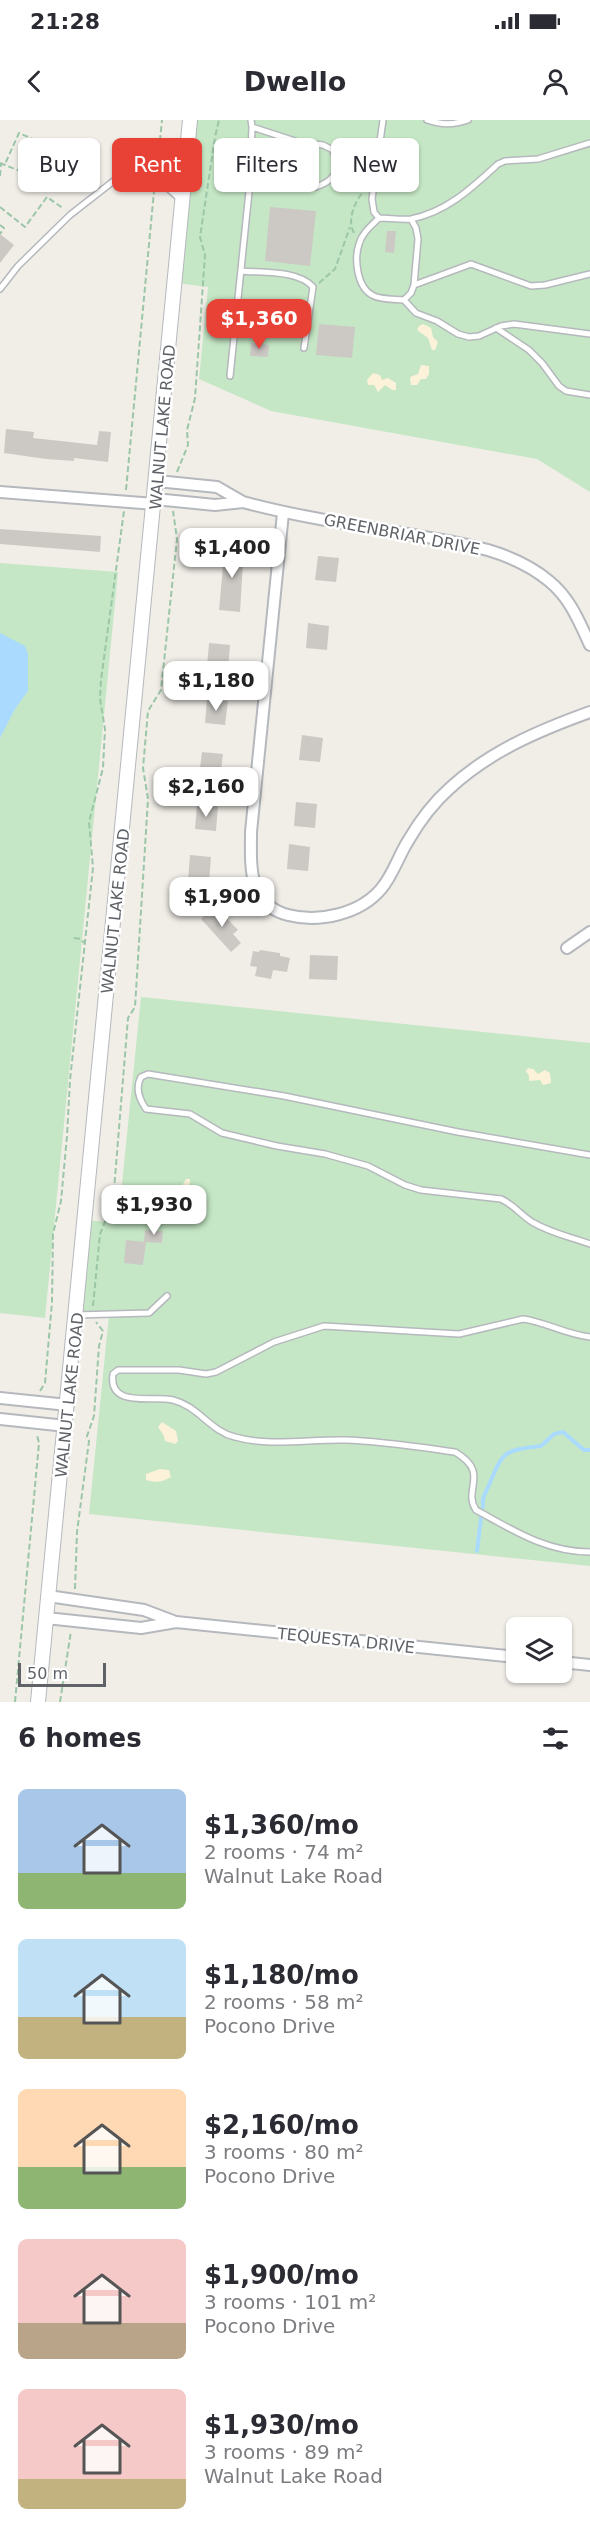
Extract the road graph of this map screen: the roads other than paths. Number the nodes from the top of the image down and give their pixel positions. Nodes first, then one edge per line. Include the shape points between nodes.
1 (190, 120) edge
2 (427, 120) edge
3 (468, 120) edge
4 (384, 121) edge
5 (252, 123) edge
6 (188, 138) edge
7 (251, 138) edge
8 (288, 138) edge
9 (590, 143) edge
10 (319, 145) edge
11 (112, 183) edge
12 (319, 186) edge
13 (173, 192) edge
14 (183, 192) edge
15 (249, 192) edge
16 (182, 201) junction
17 (378, 218) junction
18 (411, 219) junction
19 (241, 271) junction
20 (590, 274) edge
21 (414, 285) junction
22 (0, 289) edge
23 (404, 300) junction
24 (496, 328) junction
25 (590, 334) edge
26 (304, 348) dead end
27 (230, 376) dead end
28 (590, 395) edge
29 (157, 481) junction
30 (0, 492) edge
31 (155, 502) junction
32 (243, 502) junction
33 (284, 513) junction
34 (590, 645) edge
35 (590, 711) edge
36 (590, 932) edge
37 (567, 948) dead end
38 (590, 1155) edge
39 (590, 1244) edge
40 (167, 1296) dead end
41 (76, 1315) junction
42 (590, 1337) edge
43 (0, 1398) edge
44 (68, 1405) junction
45 (0, 1419) edge
46 (66, 1426) junction
47 (590, 1552) edge
48 (48, 1596) junction
49 (46, 1618) junction
50 (176, 1622) junction
51 (506, 1656) edge
52 (572, 1663) edge
53 (590, 1665) edge
54 (38, 1702) edge

1 - 6 street, WALNUT LAKE ROAD
2 - 3 lane via 441,125
4 - 17 lane via 372,206
5 - 7 lane
5 - 8 lane
9 - 18 lane via 538,159 505,161 456,200
10 - 12 lane via 333,150 338,168 333,177
11 - 22 lane via 70,215
13 - 16 lane
14 - 16 street, WALNUT LAKE ROAD
15 - 19 lane
16 - 29 street, WALNUT LAKE ROAD
17 - 18 lane
17 - 23 lane via 359,244 357,264 362,285 372,296
18 - 21 lane via 418,239
19 - 26 lane via 297,277 313,287
19 - 27 lane
20 - 21 lane via 531,286 471,264
21 - 23 lane
23 - 24 lane via 416,313 458,334 479,336
24 - 25 lane via 514,324
24 - 28 lane via 529,350 566,391
29 - 31 street, WALNUT LAKE ROAD
29 - 32 street, GREENBRIAR DRIVE via 217,487
30 - 31 street, GREENBRIAR DRIVE
31 - 32 street, GREENBRIAR DRIVE
31 - 41 street, WALNUT LAKE ROAD
32 - 33 street, GREENBRIAR DRIVE
33 - 34 street, GREENBRIAR DRIVE via 482,548 525,564 572,605
33 - 35 street via 251,832 254,886 271,907 286,915 316,918 357,908 380,891 424,816 449,788 484,761
36 - 37 street
38 - 39 lane via 284,1096 148,1074 139,1081 138,1092 146,1109 190,1114 222,1133 368,1166 421,1190 501,1199 558,1236
40 - 41 lane via 149,1313
41 - 44 street, WALNUT LAKE ROAD
42 - 47 lane via 523,1319 459,1334 324,1326 274,1342 216,1372 118,1370 112,1374 112,1380 125,1398 185,1404 210,1426 235,1437 297,1442 345,1440 455,1452 470,1462 473,1469 476,1510 530,1540
43 - 44 street
44 - 46 street, WALNUT LAKE ROAD
45 - 46 street
46 - 48 street, WALNUT LAKE ROAD
48 - 49 street, WALNUT LAKE ROAD
48 - 50 street, TEQUESTA DRIVE via 144,1610
49 - 50 street, TEQUESTA DRIVE via 141,1628
49 - 54 street, WALNUT LAKE ROAD
50 - 51 street, TEQUESTA DRIVE
52 - 53 street

